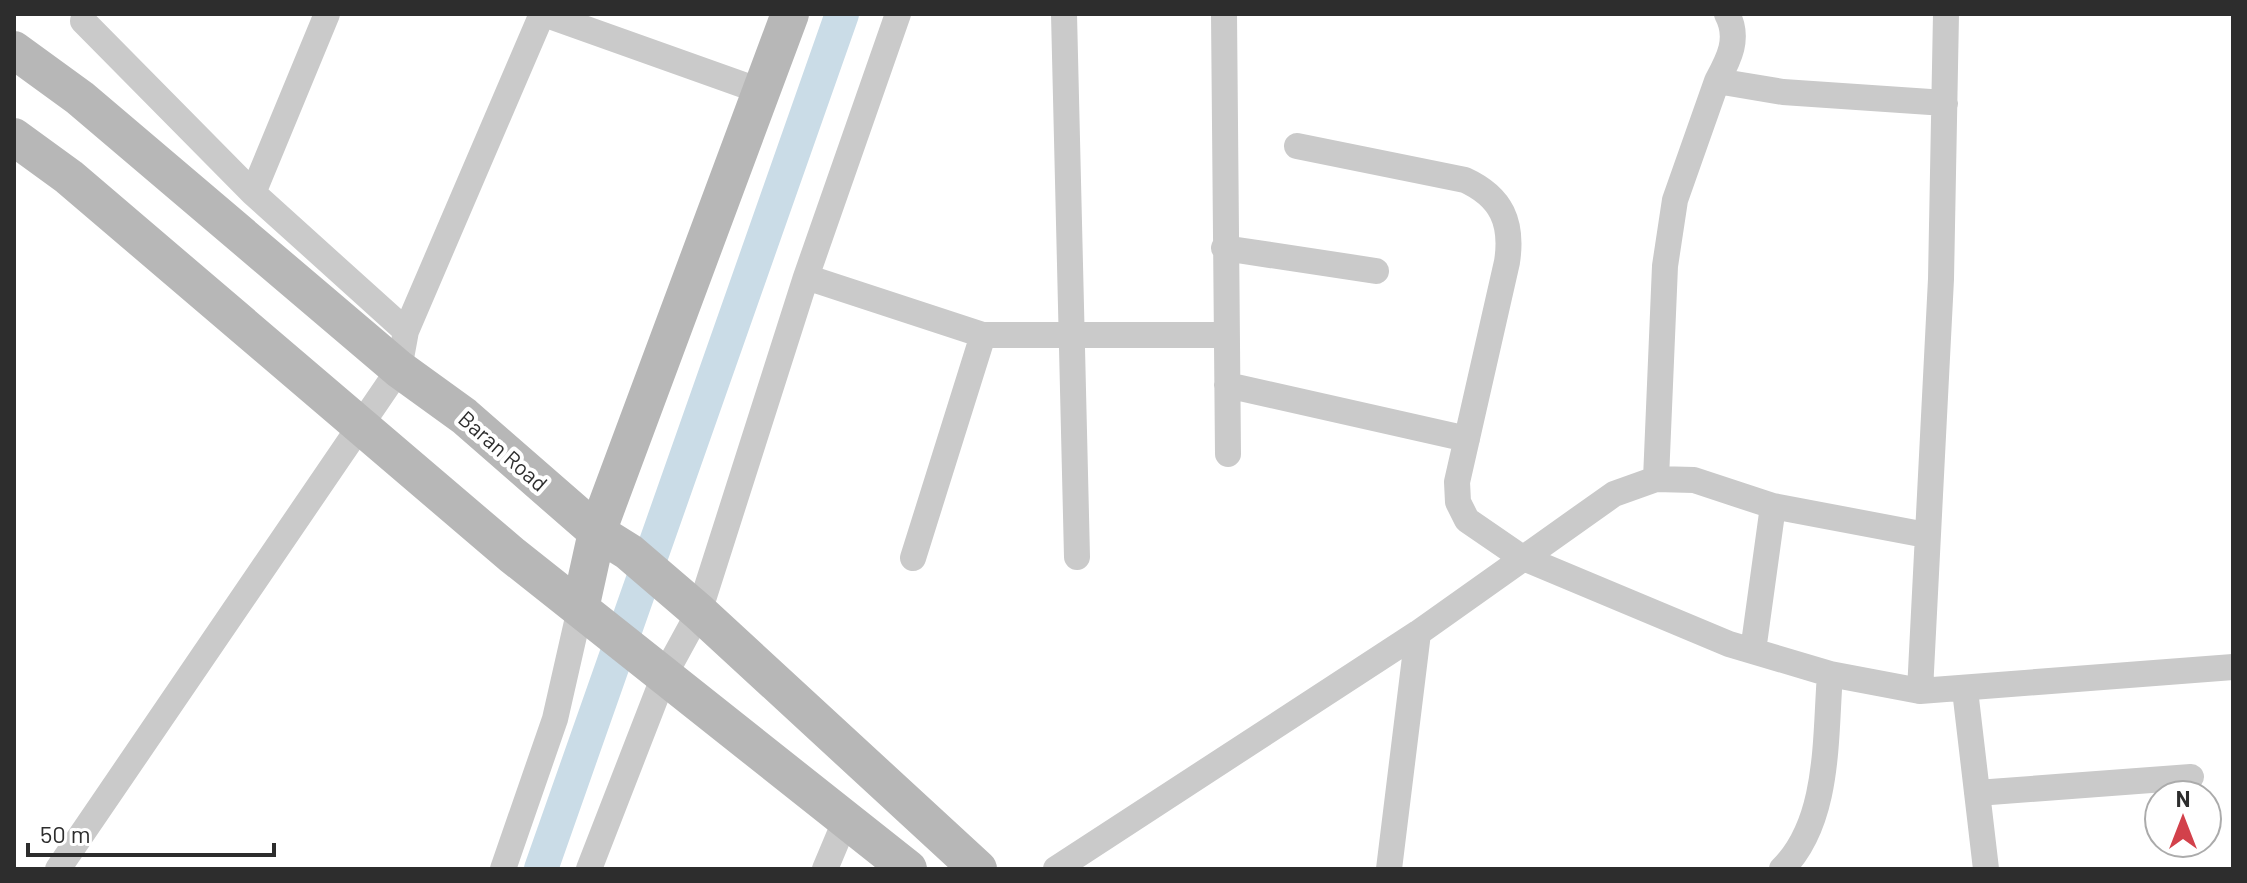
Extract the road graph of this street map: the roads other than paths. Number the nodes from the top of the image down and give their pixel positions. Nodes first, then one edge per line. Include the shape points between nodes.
1 (327, 14) edge
2 (543, 14) edge
3 (790, 14) edge
4 (898, 14) edge
5 (1064, 14) edge
6 (1224, 14) edge
7 (1727, 14) edge
8 (1946, 14) edge
9 (83, 21) dead end
10 (14, 50) edge
11 (1717, 81) junction
12 (763, 92) junction
13 (1945, 103) junction
14 (14, 137) edge
15 (1297, 146) dead end
16 (253, 193) junction
17 (1224, 248) junction
18 (1376, 271) dead end
19 (806, 277) junction
20 (406, 331) junction
21 (983, 335) junction
22 (1071, 335) junction
23 (1225, 335) junction
24 (399, 369) junction
25 (1227, 385) junction
26 (358, 424) junction
27 (1467, 439) junction
28 (1228, 454) dead end
29 (1656, 479) junction
30 (1773, 506) junction
31 (597, 532) junction
32 (1926, 535) junction
33 (1077, 557) dead end
34 (1521, 557) junction
35 (913, 558) dead end
36 (688, 604) junction
37 (589, 616) junction
38 (1418, 633) junction
39 (1753, 651) junction
40 (2233, 667) edge
41 (658, 670) junction
42 (1830, 674) junction
43 (1965, 690) junction
44 (1920, 691) junction
45 (2191, 777) dead end
46 (1977, 793) junction
47 (846, 819) junction
48 (58, 869) edge
49 (503, 869) edge
50 (589, 869) edge
51 (825, 869) edge
52 (908, 869) edge
53 (978, 869) edge
54 (1056, 869) edge
55 (1389, 869) edge
56 (1782, 869) edge
57 (1986, 869) edge

1 - 16 street
2 - 12 street
2 - 20 street
3 - 12 main road
4 - 19 street
5 - 22 street
6 - 17 street
7 - 11 street via 1734,28 1730,57
8 - 13 street
9 - 16 street
10 - 24 main road, Baran Road via 80,98
11 - 13 street via 1783,92
11 - 29 street via 1675,200 1665,266
12 - 31 main road
13 - 32 street
14 - 26 main road via 69,177
15 - 27 street via 1465,180 1497,200 1511,237
16 - 20 street
17 - 18 street
17 - 23 street
19 - 21 street
19 - 36 street
20 - 24 street
21 - 22 street
21 - 35 street
22 - 23 street
22 - 33 street
23 - 25 street
24 - 26 street
24 - 31 main road, Baran Road via 464,416
25 - 27 street
25 - 28 street
26 - 37 main road
26 - 48 street
27 - 34 street via 1458,502 1467,520
29 - 30 street via 1694,480
29 - 34 street via 1614,494
30 - 32 street
30 - 39 street
31 - 36 main road, Baran Road via 629,552
31 - 37 main road
32 - 44 street
34 - 38 street
34 - 39 street
36 - 41 street
36 - 53 main road, Baran Road
37 - 41 main road
37 - 49 street
38 - 54 street
38 - 55 street
39 - 42 street
40 - 43 street
41 - 47 main road
41 - 50 street
42 - 44 street
42 - 56 street via 1815,811 1799,852
43 - 44 street
43 - 46 street
45 - 46 street
46 - 57 street
47 - 51 street
47 - 52 main road

